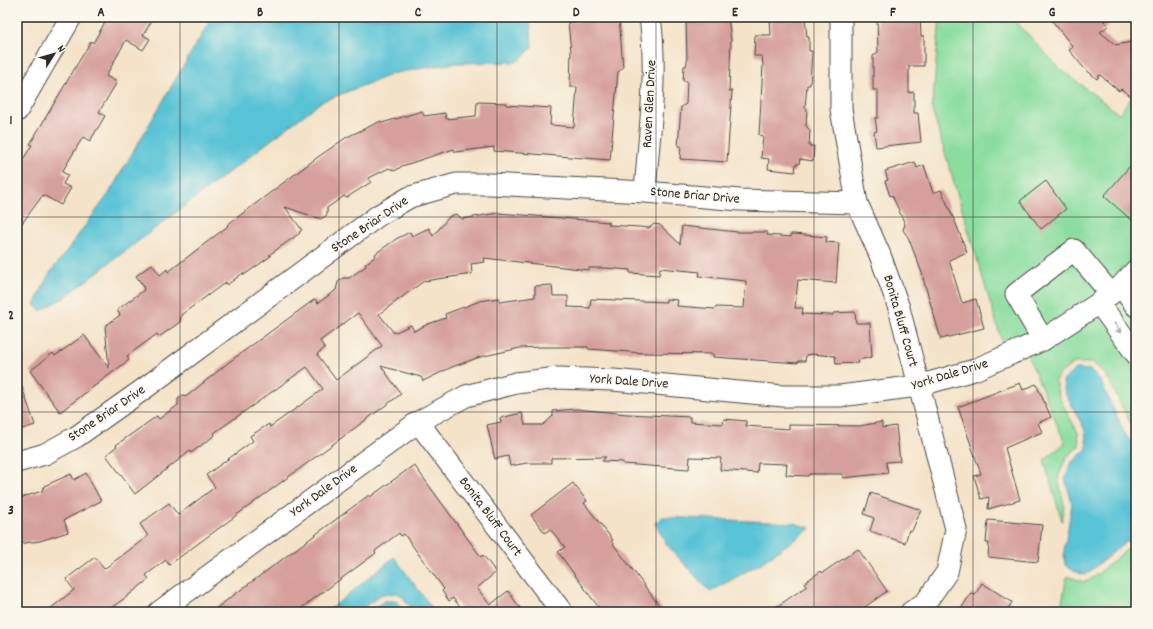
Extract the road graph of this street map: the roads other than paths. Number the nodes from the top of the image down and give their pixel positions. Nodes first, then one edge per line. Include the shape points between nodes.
1 (71, 17) edge
2 (650, 17) edge
3 (841, 17) edge
4 (17, 111) edge
5 (645, 192) junction
6 (857, 203) junction
7 (1136, 270) edge
8 (1110, 294) junction
9 (1136, 306) edge
10 (1043, 340) junction
11 (1136, 354) edge
12 (918, 386) junction
13 (418, 422) junction
14 (17, 462) edge
15 (159, 612) edge
16 (562, 612) edge
17 (911, 612) edge

1 - 4 street
2 - 5 street, Raven Glen Drive via 653,82
3 - 6 street, Bonita Bluff Court via 841,109
5 - 6 street, Stone Briar Drive via 740,200
5 - 14 street, Stone Briar Drive via 456,184 410,197 379,216 76,437 46,454
6 - 12 street, Bonita Bluff Court via 880,255 899,308
7 - 8 street, York Dale Drive
8 - 9 street
8 - 10 street, York Dale Drive
8 - 10 street via 1074,250 1016,294
8 -> 11 street
10 - 12 street, York Dale Drive via 974,370
12 - 13 street, York Dale Drive via 840,396 783,396 613,380 558,378 516,383 466,396
12 - 17 street, Bonita Bluff Court via 956,529 947,572 926,602
13 - 15 street, York Dale Drive
13 - 16 street, Bonita Bluff Court

